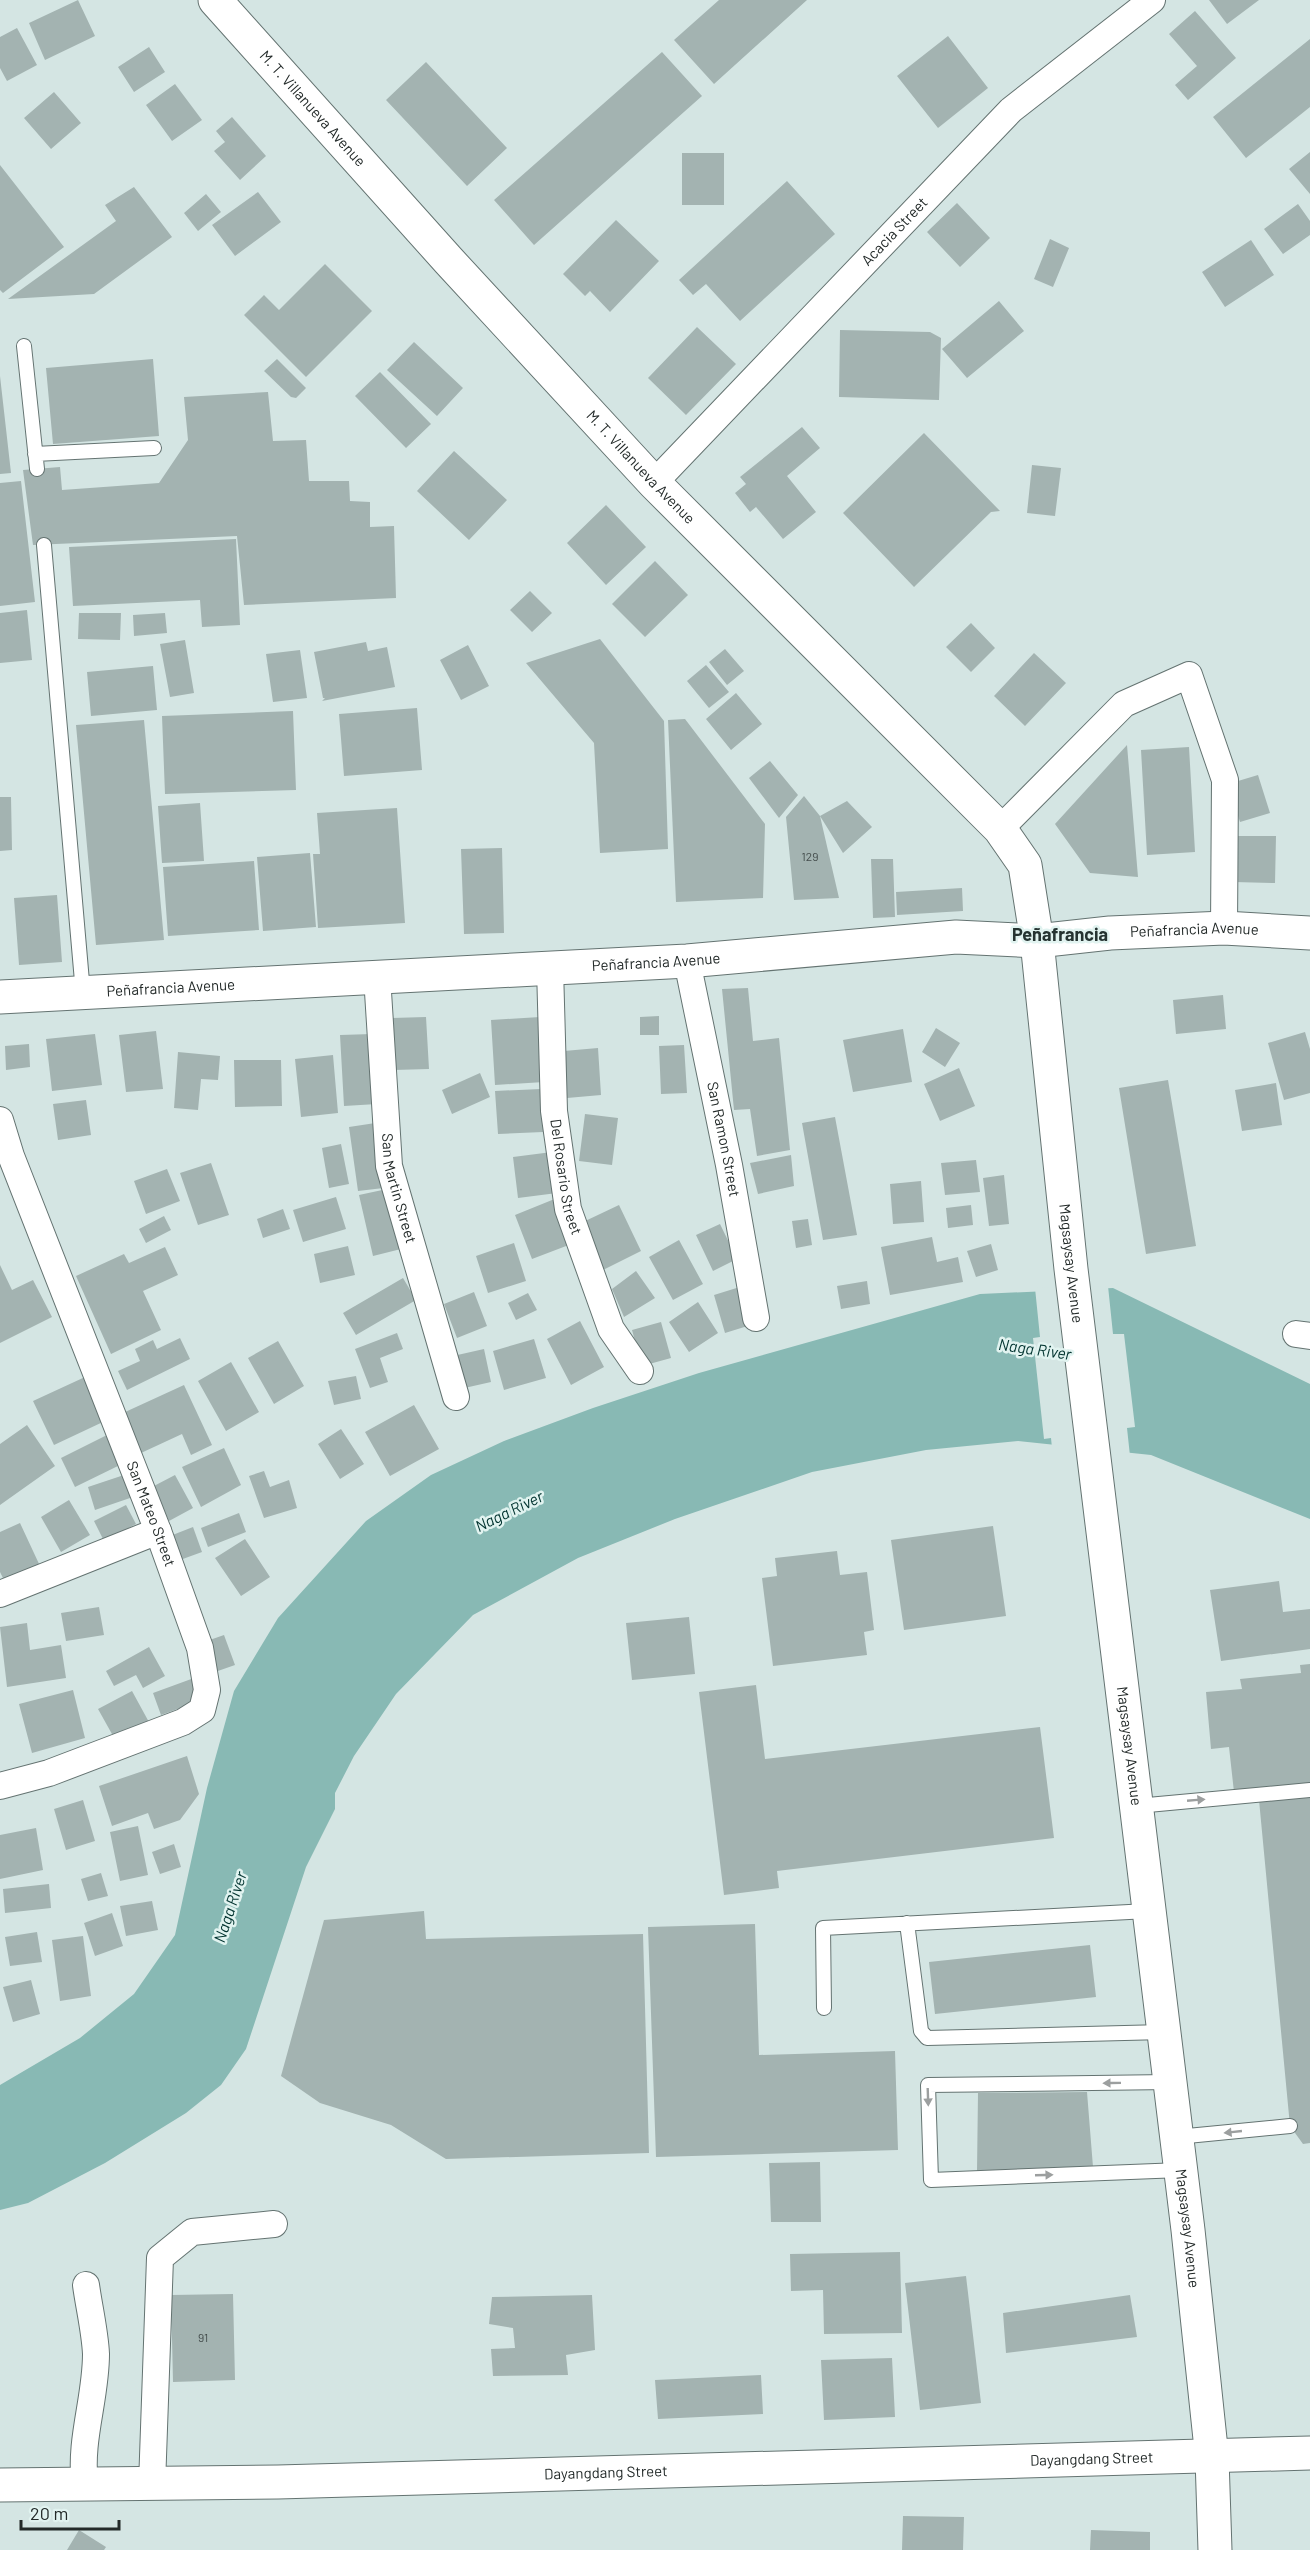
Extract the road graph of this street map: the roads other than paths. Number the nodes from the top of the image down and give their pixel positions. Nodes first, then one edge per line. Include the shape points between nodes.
1 (215, 0) edge
2 (1152, 0) edge
3 (24, 346) dead end
4 (154, 448) dead end
5 (35, 454) junction
6 (37, 469) dead end
7 (654, 483) junction
8 (44, 545) dead end
9 (1000, 829) junction
10 (1224, 928) junction
11 (1310, 933) edge
12 (1037, 941) junction
13 (687, 961) junction
14 (550, 968) junction
15 (377, 976) junction
16 (83, 993) junction
17 (0, 997) edge
18 (0, 1120) edge
19 (756, 1318) dead end
20 (640, 1371) dead end
21 (456, 1397) dead end
22 (158, 1531) junction
23 (0, 1594) edge
24 (0, 1786) edge
25 (1310, 1790) edge
26 (1137, 1806) junction
27 (1148, 1911) junction
28 (907, 1923) junction
29 (824, 2008) dead end
30 (1164, 2031) junction
31 (1170, 2082) junction
32 (1290, 2126) dead end
33 (1177, 2137) junction
34 (1181, 2170) junction
35 (274, 2224) dead end
36 (86, 2285) dead end
37 (1310, 2453) edge
38 (1212, 2458) junction
39 (0, 2485) edge
40 (85, 2485) junction
41 (152, 2485) junction
42 (1215, 2550) edge

1 - 7 main road, M. T. Villanueva Avenue via 448,261
2 - 7 street, Acacia Street via 1011,110
3 - 5 lane
4 - 5 lane
5 - 6 lane
7 - 9 main road, M. T. Villanueva Avenue
8 - 16 lane
9 - 10 street via 1124,704 1189,675 1225,780
9 - 12 main road, M. T. Villanueva Avenue via 1025,865
10 - 11 main road, Peñafrancia Avenue
10 - 12 main road, Peñafrancia Avenue
12 - 13 main road, Peñafrancia Avenue via 956,937
12 - 26 main road, Magsaysay Avenue via 1071,1269
13 - 14 main road, Peñafrancia Avenue
13 - 19 street, San Ramon Street
14 - 15 main road, Peñafrancia Avenue
14 - 20 street, Del Rosario Street via 554,1111 568,1209 611,1329
15 - 16 main road, Peñafrancia Avenue
15 - 21 street, San Martin Street via 389,1166
16 - 17 main road, Peñafrancia Avenue
18 - 22 street, San Mateo Street
22 - 23 street
22 - 24 street, San Mateo Street via 200,1648 207,1690 202,1710 183,1722 60,1769
26 -> 25 lane
26 - 27 main road, Magsaysay Avenue
27 - 28 lane
27 - 30 main road, Magsaysay Avenue
28 - 29 lane via 823,1928
28 - 30 lane via 921,2031 927,2038
30 - 31 main road, Magsaysay Avenue
31 - 33 main road, Magsaysay Avenue
31 -> 34 lane via 928,2085 932,2180
32 -> 33 lane
33 - 34 main road, Magsaysay Avenue
34 - 38 main road, Magsaysay Avenue
35 - 41 street via 192,2232 160,2258
36 - 40 street via 96,2354 81,2458
37 - 38 main road, Dayangdang Street
38 - 41 main road, Dayangdang Street
38 - 42 main road, Magsaysay Avenue
39 - 40 main road, Dayangdang Street
40 - 41 main road, Dayangdang Street

